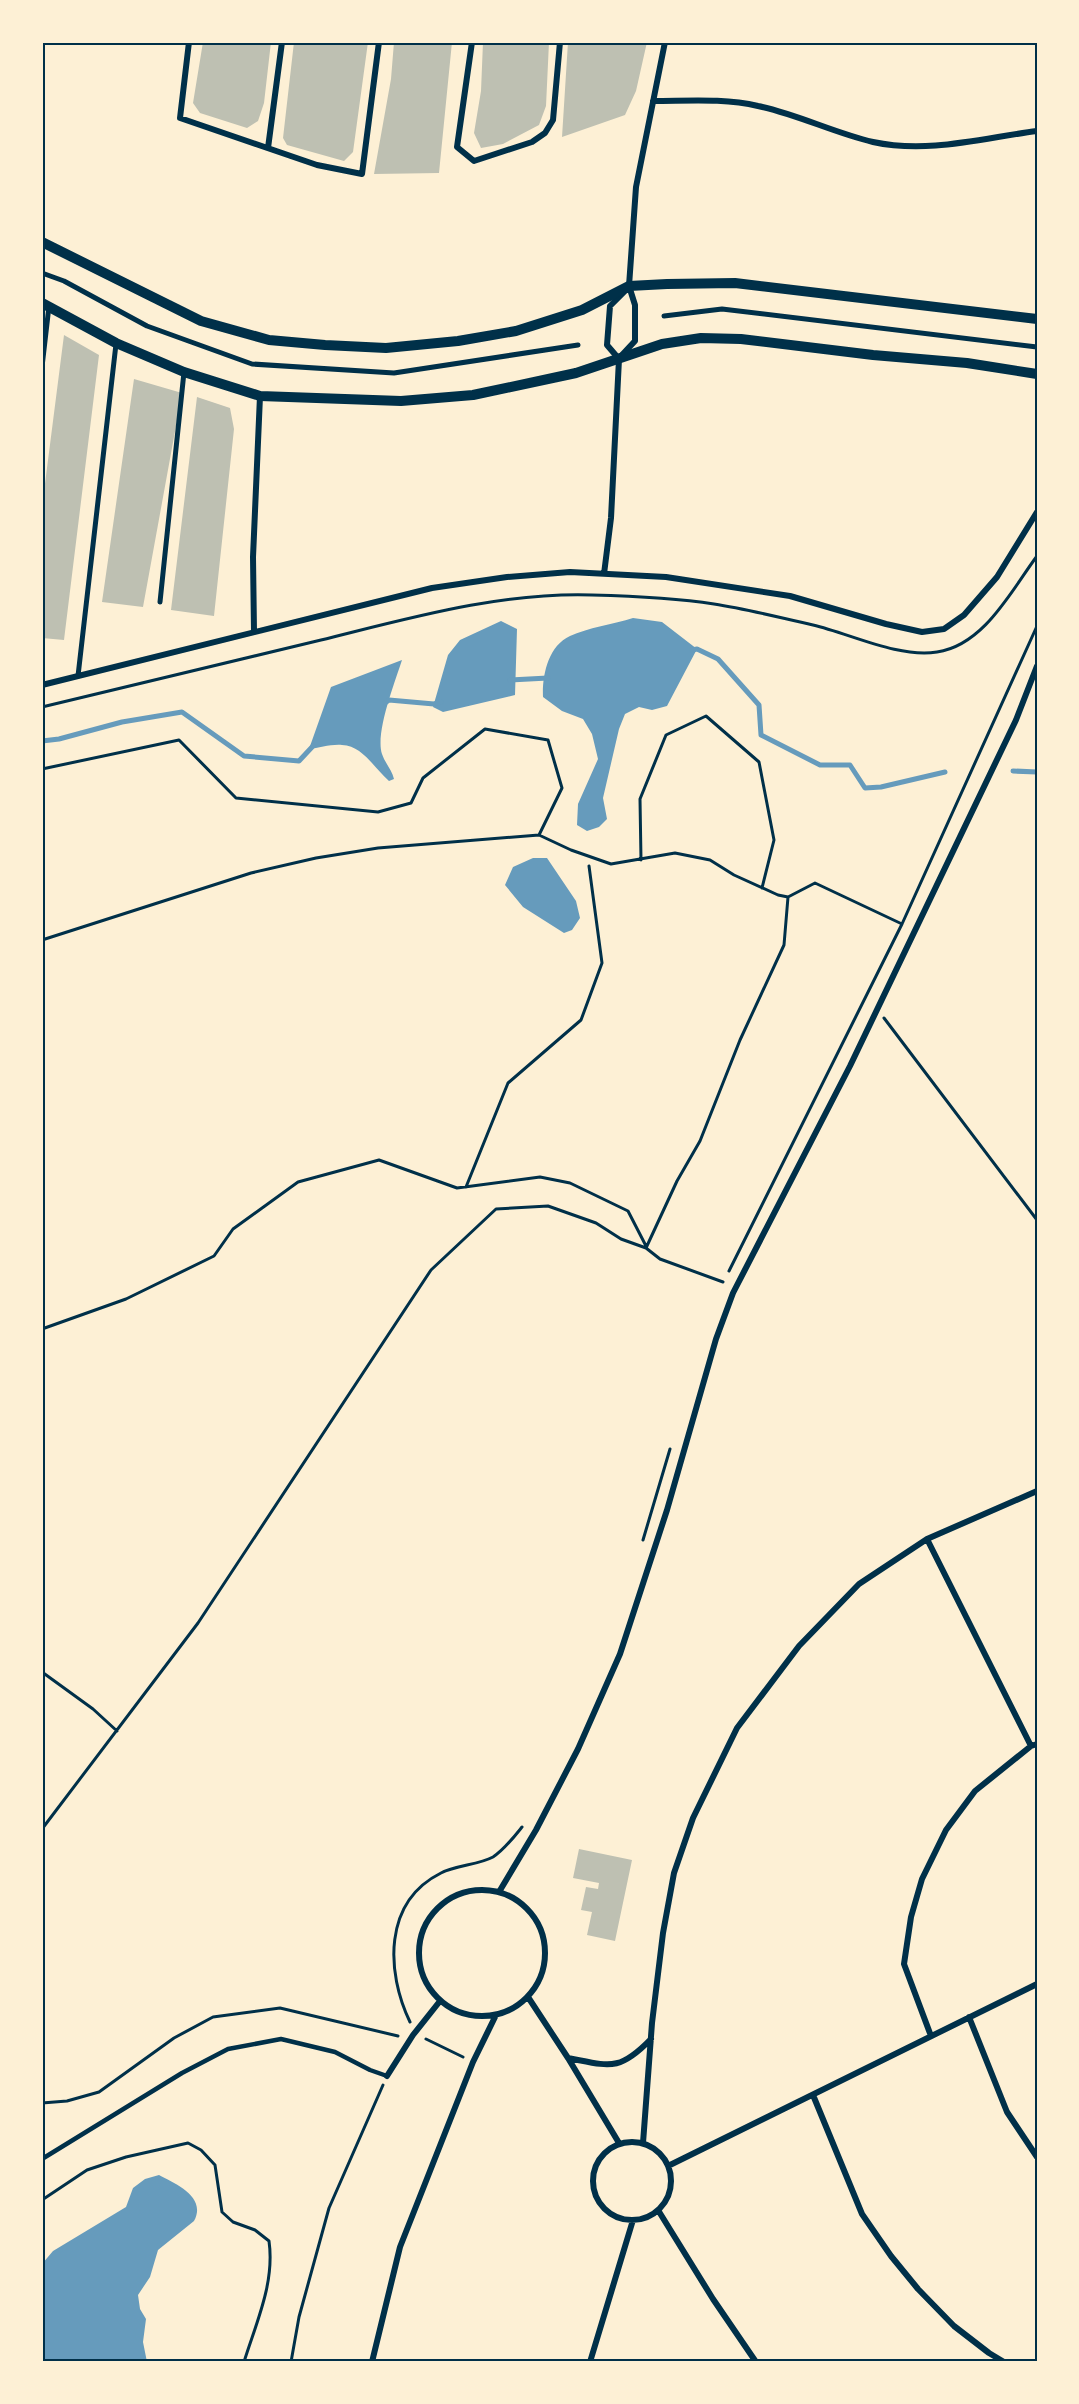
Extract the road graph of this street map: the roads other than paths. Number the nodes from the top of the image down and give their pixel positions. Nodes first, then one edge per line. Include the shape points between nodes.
1 (189, 42) edge
2 (282, 42) edge
3 (379, 42) edge
4 (472, 42) edge
5 (560, 42) edge
6 (665, 42) edge
7 (653, 101) junction
8 (1037, 131) edge
9 (268, 147) junction
10 (42, 242) edge
11 (42, 273) edge
12 (629, 286) junction
13 (45, 304) edge
14 (664, 316) dead end
15 (1037, 319) edge
16 (116, 343) junction
17 (578, 345) dead end
18 (1037, 347) edge
19 (619, 359) junction
20 (42, 367) edge
21 (184, 372) junction
22 (1037, 374) edge
23 (260, 396) junction
24 (1037, 512) edge
25 (603, 574) junction
26 (160, 602) dead end
27 (254, 632) junction
28 (1037, 666) edge
29 (78, 676) junction
30 (42, 684) edge
31 (1037, 1491) edge
32 (927, 1539) junction
33 (1034, 1745) edge
34 (499, 1892) junction
35 (1037, 1984) edge
36 (528, 1997) junction
37 (440, 2001) junction
38 (496, 2015) junction
39 (969, 2017) junction
40 (931, 2036) junction
41 (651, 2039) junction
42 (568, 2058) junction
43 (387, 2076) joint
44 (813, 2095) junction
45 (619, 2143) junction
46 (643, 2143) junction
47 (1037, 2157) edge
48 (42, 2158) edge
49 (668, 2166) junction
50 (658, 2210) junction
51 (633, 2220) junction
52 (372, 2362) edge
53 (590, 2362) edge
54 (756, 2362) edge
55 (1004, 2362) edge

1 - 9 street via 180,118
2 - 9 street
3 - 9 street via 362,174 317,165
4 - 5 street via 457,147 474,161 532,142 545,133 553,120
6 - 7 street
7 - 8 street via 705,100 758,106 874,142 925,147
7 - 12 street via 636,187
10 - 12 street via 201,321 269,340 325,345 386,348 516,331 582,310
11 - 17 street via 147,326 252,364 394,373
12 - 15 street via 735,283
12 - 19 street via 635,305 635,341
12 - 19 street via 610,306 608,345
13 - 16 street
13 - 20 street
14 - 18 street via 722,309
16 - 21 street
16 - 29 street
19 - 22 street via 662,344 701,338 741,339
19 - 23 street via 576,373 473,395 401,401
19 - 25 street via 611,518
21 - 23 street
21 - 26 street
23 - 27 street via 252,557
24 - 25 street via 998,577 964,615 944,629 922,632 790,596 666,577
25 - 27 street via 517,576 432,588
27 - 29 street
28 - 34 street via 1016,720 850,1066 733,1293 620,1654 578,1749
29 - 30 street
31 - 32 street
32 - 33 street
32 - 41 street via 859,1584 799,1646 737,1728 693,1818 674,1873
33 - 40 street via 975,1791 946,1830 922,1879 904,1964
34 - 36 street via 530,1912 545,1945 545,1964
34 - 37 street via 461,1894 444,1902 426,1924 418,1951 420,1970
35 - 39 street
36 - 38 street
36 - 42 street
37 - 38 street via 457,2012 476,2017
37 - 43 street
38 - 52 street via 472,2062 400,2247
39 - 40 street
39 - 47 street via 1007,2112
40 - 44 street
41 - 42 street via 620,2064 606,2066
41 - 46 street
42 - 45 street
43 - 48 lane via 335,2052 281,2039 228,2049
44 - 49 street
44 - 55 street via 862,2214 891,2256 954,2326
45 - 46 street
45 - 51 street via 608,2149 594,2169 594,2194 600,2205 615,2216
46 - 49 street via 662,2156
49 - 50 street via 670,2189
50 - 51 street
50 - 54 street
51 - 53 street

